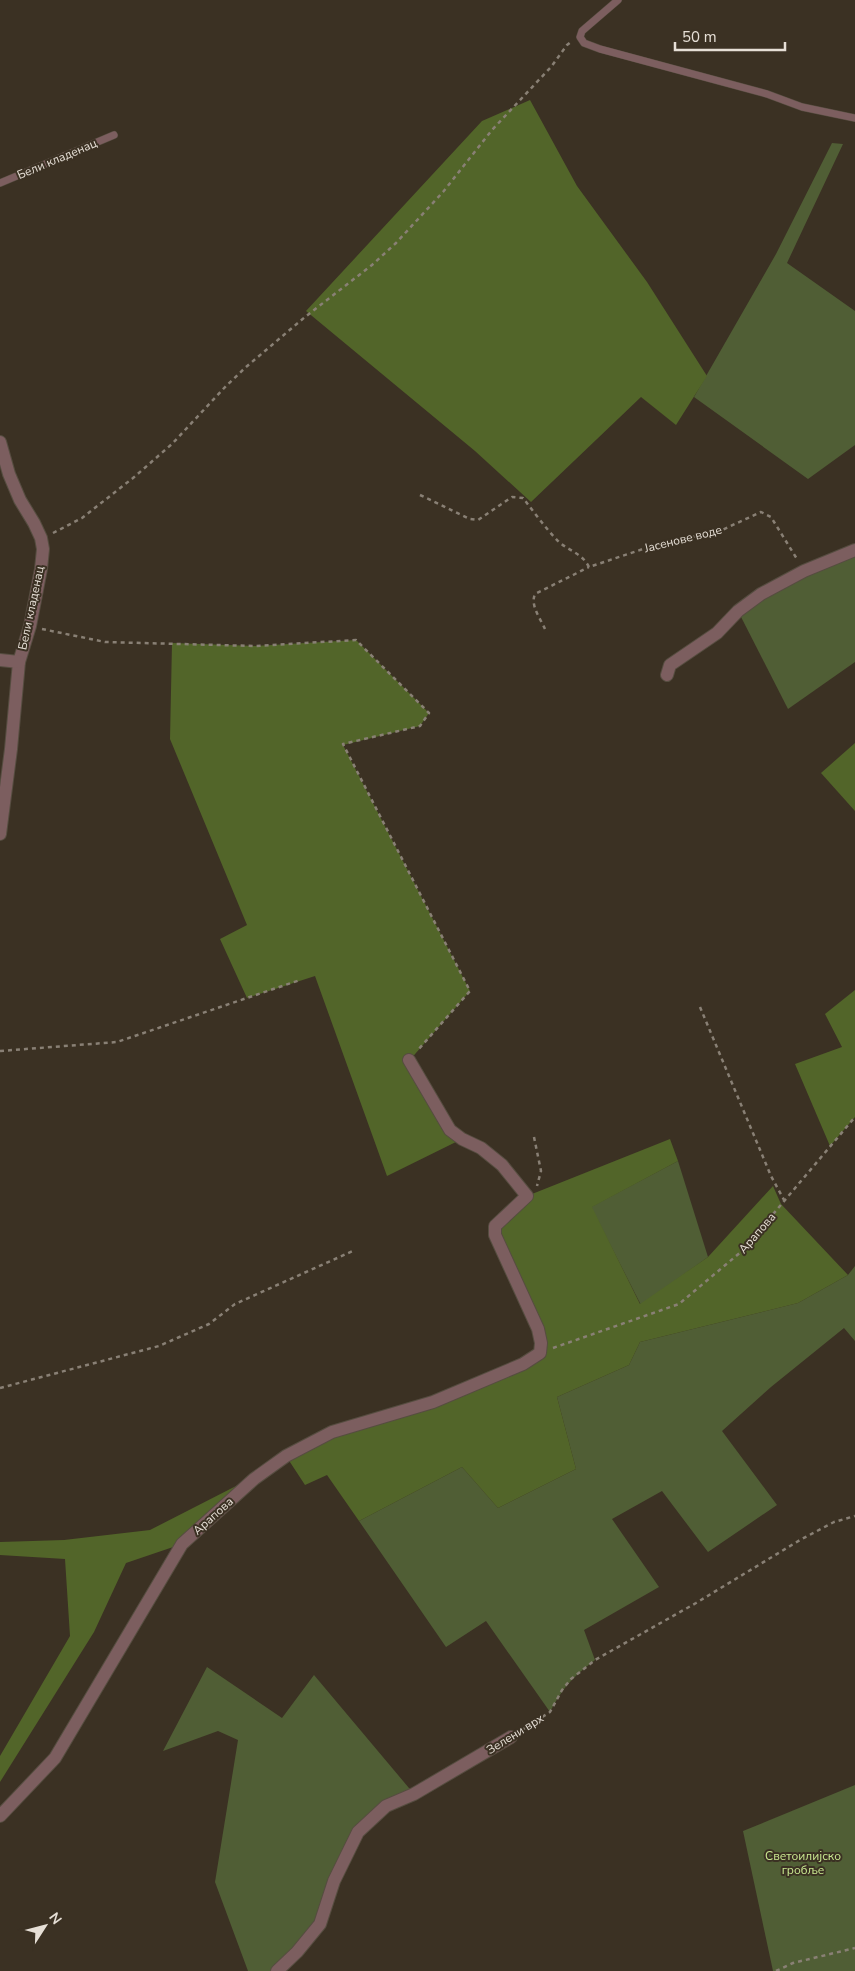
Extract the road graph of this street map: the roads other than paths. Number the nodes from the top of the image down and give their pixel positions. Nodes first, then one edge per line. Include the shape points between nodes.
1 (618, 0) edge
2 (855, 118) edge
3 (114, 135) dead end
4 (0, 183) edge
5 (0, 442) edge
6 (855, 550) edge
7 (0, 660) edge
8 (19, 662) junction
9 (667, 675) dead end
10 (0, 834) edge
11 (409, 1060) road end
12 (511, 1737) road end
13 (0, 1816) edge
14 (277, 1971) edge

1 - 2 lane via 586,27 580,37 584,43 767,94 802,107
3 - 4 lane, Бели кладенац
5 - 8 street, Бели кладенац via 8,474 43,549 30,626
6 - 9 street via 776,585 738,611 717,633 670,665
7 - 8 street, Бели кладенац
8 - 10 street, Бели кладенац
11 - 13 street, Арапова via 450,1130 502,1165 527,1196 495,1226 495,1235 538,1329 540,1353 523,1364 433,1402 332,1432 286,1456 254,1479 182,1544 55,1758
12 - 14 street, Зелени врх via 414,1794 386,1806 358,1832 334,1881 320,1924

